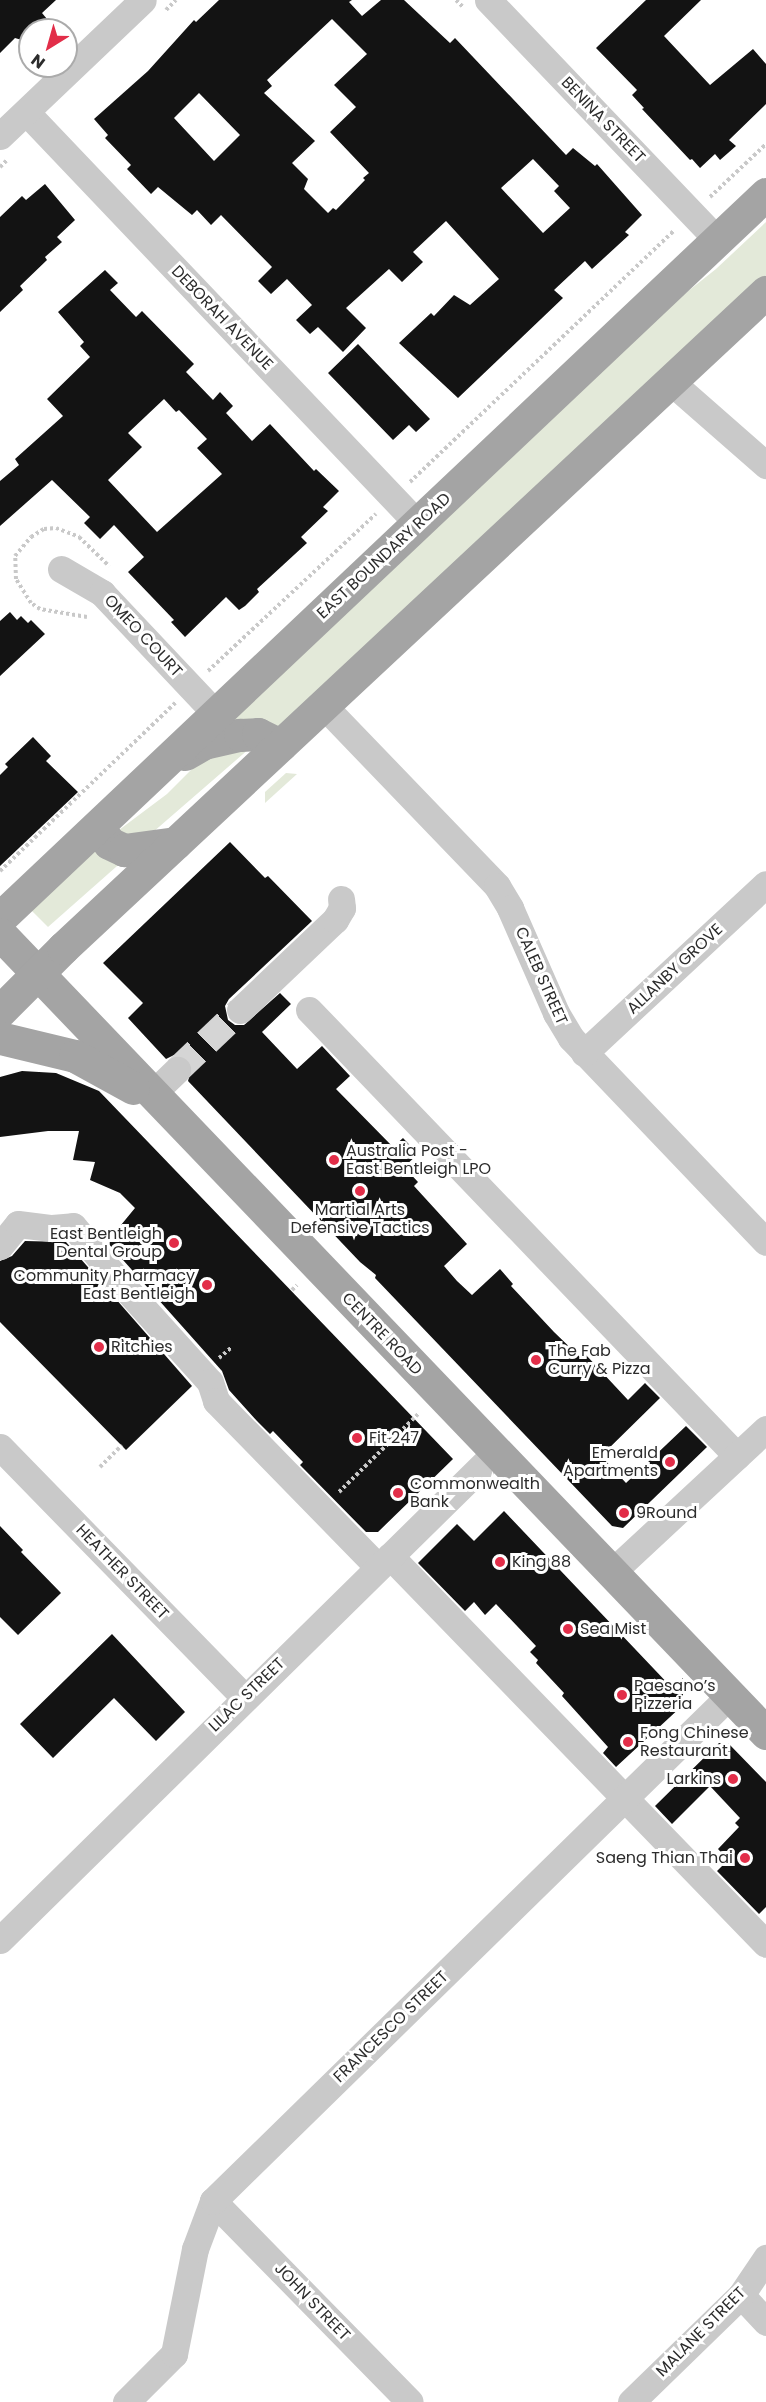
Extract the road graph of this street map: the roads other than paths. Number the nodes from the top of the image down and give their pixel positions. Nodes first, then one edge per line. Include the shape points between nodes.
1 (142, 0) edge
2 (488, 0) edge
3 (26, 112) junction
4 (0, 136) edge
5 (766, 194) edge
6 (717, 240) junction
7 (766, 291) edge
8 (677, 375) junction
9 (757, 456) edge
10 (418, 524) junction
11 (61, 569) dead end
12 (323, 705) junction
13 (216, 714) junction
14 (281, 745) junction
15 (151, 777) junction
16 (98, 827) junction
17 (176, 843) junction
18 (766, 884) edge
19 (341, 899) dead end
20 (0, 918) edge
21 (0, 934) edge
22 (38, 974) junction
23 (240, 1010) tunnel mouth
24 (309, 1010) dead end
25 (0, 1011) edge
26 (0, 1038) edge
27 (584, 1053) junction
28 (177, 1070) tunnel mouth
29 (156, 1099) junction
30 (766, 1242) edge
31 (0, 1246) edge
32 (766, 1429) edge
33 (0, 1447) edge
34 (496, 1452) junction
35 (736, 1456) junction
36 (384, 1562) junction
37 (612, 1572) junction
38 (730, 1695) junction
39 (244, 1697) junction
40 (766, 1733) edge
41 (624, 1798) junction
42 (0, 1940) edge
43 (766, 1944) edge
44 (213, 2201) junction
45 (766, 2258) edge
46 (741, 2295) junction
47 (766, 2322) edge
48 (126, 2402) edge
49 (410, 2402) edge
50 (631, 2402) edge

1 - 3 street
2 - 6 street, BENINA STREET
3 - 4 street
3 - 10 street, DEBORAH AVENUE
5 - 6 main road, EAST BOUNDARY ROAD
6 - 10 main road, EAST BOUNDARY ROAD
7 - 8 main road
8 - 9 street
8 - 12 main road
10 - 13 main road, EAST BOUNDARY ROAD
11 - 13 street, OMEO COURT via 102,593
12 - 14 main road
12 - 27 street, CALEB STREET via 497,886 563,1027
13 - 15 main road, EAST BOUNDARY ROAD
14 - 15 main road via 258,734 222,738 204,743
14 - 17 main road
15 - 16 main road, EAST BOUNDARY ROAD
16 - 17 main road via 110,843 124,850
16 - 20 main road, EAST BOUNDARY ROAD
17 - 22 main road
18 - 27 street, ALLANBY GROVE
19 - 23 street via 342,908 335,920
21 - 22 main road, CENTRE ROAD
22 - 25 main road
22 - 29 main road, CENTRE ROAD
24 - 35 street
26 - 29 main road via 75,1056
27 - 30 street, CALEB STREET
28 - 29 street
29 - 34 main road, CENTRE ROAD
31 - 36 street via 18,1224 73,1226 210,1382 216,1401 321,1509
32 - 35 street
33 - 39 street, HEATHER STREET
34 - 36 street, LILAC STREET
34 - 37 main road, CENTRE ROAD
35 - 37 street
36 - 39 street, LILAC STREET
36 - 41 street
37 - 38 main road, CENTRE ROAD
38 - 40 main road, CENTRE ROAD
38 - 41 street, FRANCESCO STREET
39 - 42 street, LILAC STREET
41 - 43 street
41 - 44 street, FRANCESCO STREET
44 - 48 street, FRANCESCO STREET via 195,2249 174,2354
44 - 49 street, JOHN STREET
45 - 46 street, MALANE STREET
46 - 47 street
46 - 50 street, MALANE STREET

